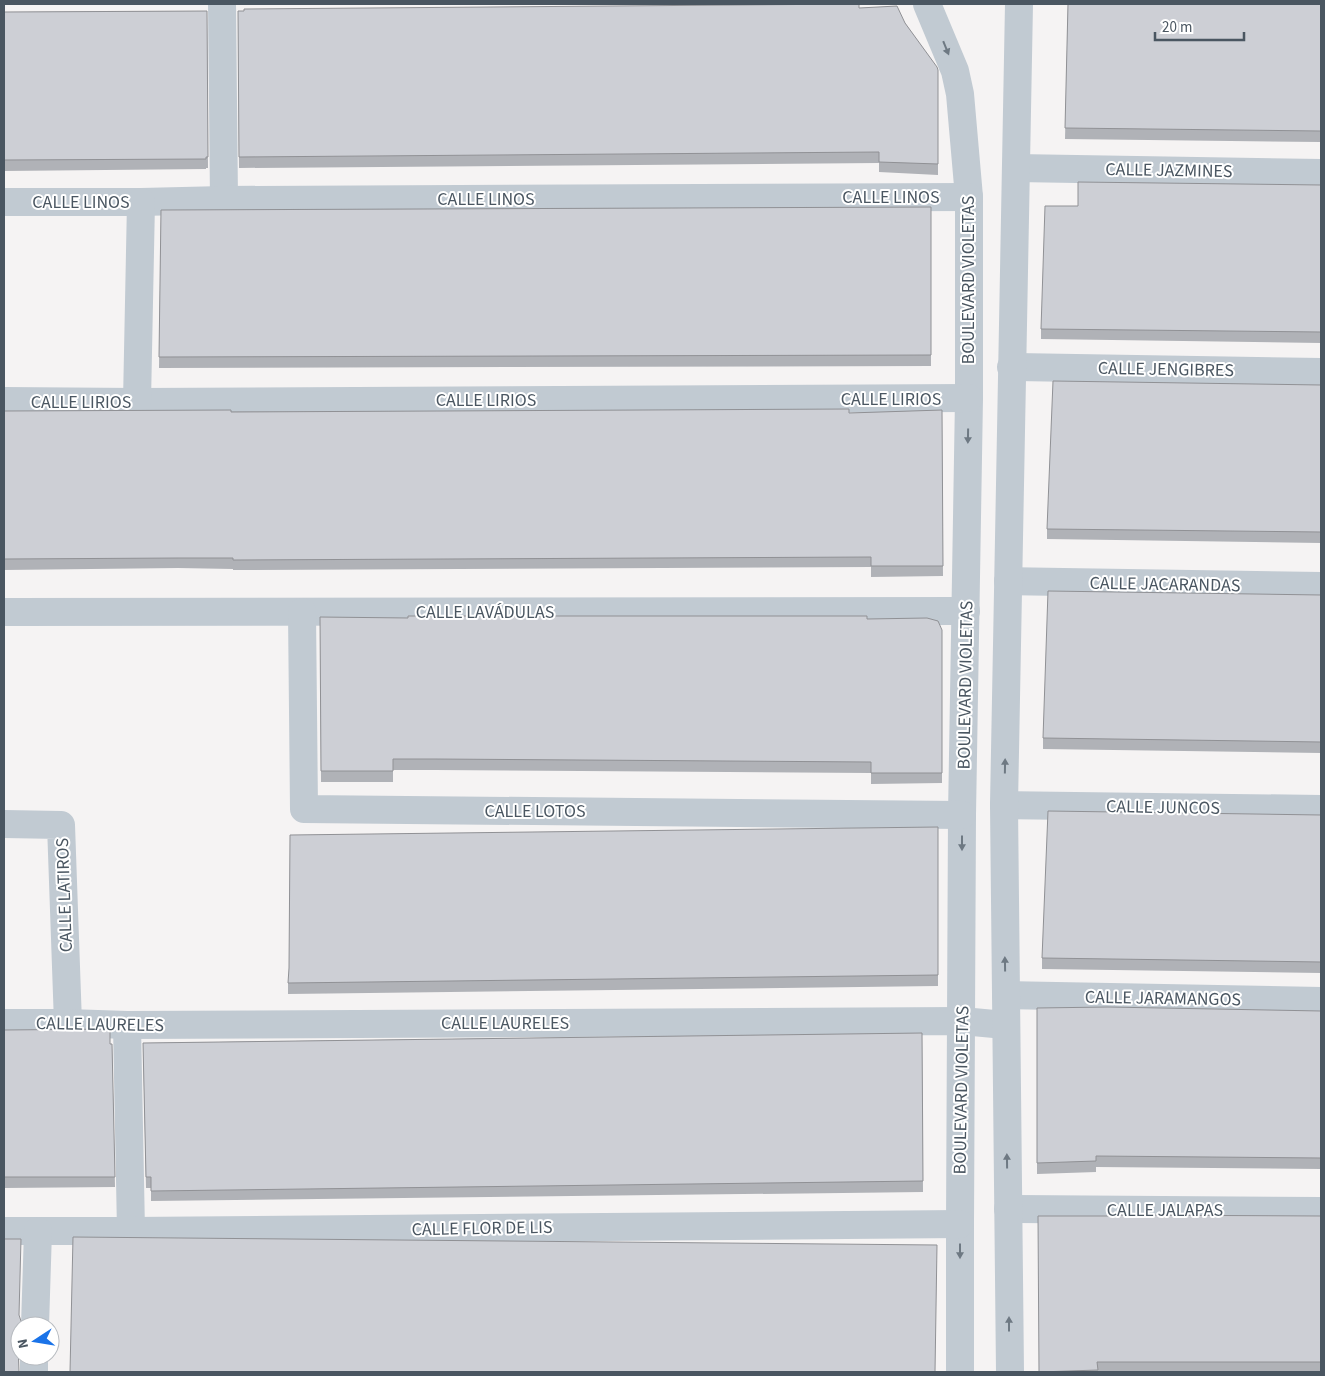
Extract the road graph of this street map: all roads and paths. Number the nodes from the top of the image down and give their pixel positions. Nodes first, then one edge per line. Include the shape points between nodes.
1 (222, 4) edge
2 (927, 4) edge
3 (1018, 4) edge
4 (1016, 168) junction
5 (1321, 173) edge
6 (969, 197) junction
7 (224, 200) junction
8 (4, 202) edge
9 (141, 202) junction
10 (1011, 367) junction
11 (1321, 372) edge
12 (969, 398) junction
13 (4, 401) edge
14 (137, 402) junction
15 (1008, 581) junction
16 (1321, 586) edge
17 (4, 612) edge
18 (302, 612) junction
19 (966, 620) junction
20 (1007, 629) junction
21 (1004, 805) junction
22 (1321, 809) edge
23 (962, 815) junction
24 (4, 824) edge
25 (1006, 995) junction
26 (1321, 1001) edge
27 (962, 1022) junction
28 (4, 1023) edge
29 (68, 1023) junction
30 (1006, 1024) junction
31 (127, 1025) junction
32 (1008, 1209) junction
33 (1321, 1211) edge
34 (960, 1224) junction
35 (4, 1231) edge
36 (38, 1231) junction
37 (131, 1231) junction
38 (35, 1316) edge
39 (960, 1372) edge
40 (1010, 1372) edge

1 - 7 street
2 -> 6 street, BOULEVARD VIOLETAS via 955,71
3 - 4 street
4 - 5 street, CALLE JAZMINES
4 - 10 street
6 - 7 street, CALLE LINOS
6 - 12 street, BOULEVARD VIOLETAS
7 - 9 street, CALLE LINOS
8 - 9 street, CALLE LINOS
9 - 14 street
10 - 11 street, CALLE JENGIBRES
10 - 15 street
12 - 14 street, CALLE LIRIOS
12 -> 19 street, BOULEVARD VIOLETAS
13 - 14 street, CALLE LIRIOS
15 - 16 street, CALLE JACARANDAS
15 - 20 street
17 - 18 street, CALLE LAVÁDULAS
18 - 19 street, CALLE LAVÁDULAS
18 - 23 street, CALLE LOTOS via 304,809
19 - 20 street, CALLE LAVÁDULAS
19 - 23 street, BOULEVARD VIOLETAS
21 -> 20 street
21 - 22 street, CALLE JUNCOS
25 -> 21 street
23 -> 27 street, BOULEVARD VIOLETAS
24 - 29 street, CALLE LATIROS via 61,825
25 - 26 street, CALLE JARAMANGOS
25 - 30 street
27 - 30 street, CALLE LAURELES
27 - 31 street, CALLE LAURELES
27 - 34 street, BOULEVARD VIOLETAS
28 - 29 street, CALLE LAURELES
29 - 31 street, CALLE LAURELES
32 -> 30 street
31 - 37 street
32 - 33 street, CALLE JALAPAS
40 -> 32 street
34 - 37 street, CALLE FLOR DE LIS
34 -> 39 street, BOULEVARD VIOLETAS
35 - 36 street, CALLE FLOR DE LIS
36 - 37 street, CALLE FLOR DE LIS
36 - 38 street

